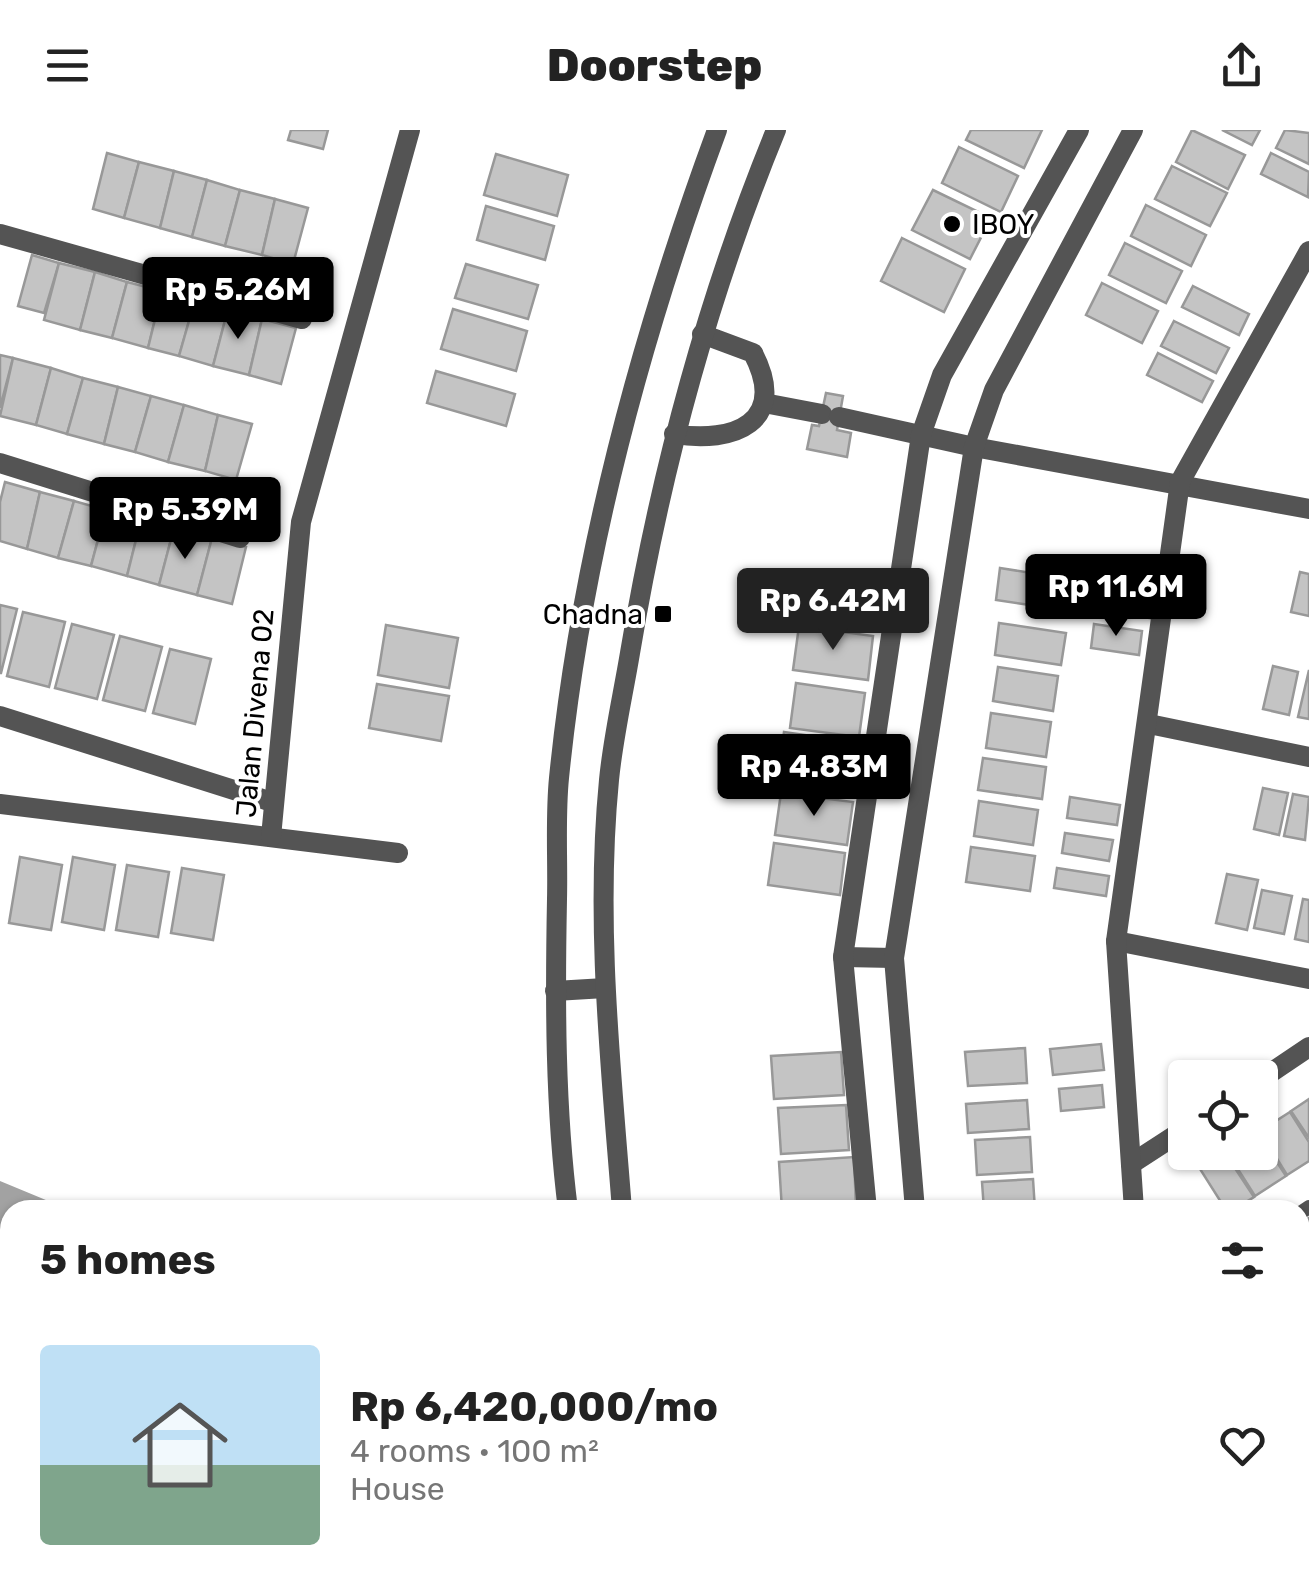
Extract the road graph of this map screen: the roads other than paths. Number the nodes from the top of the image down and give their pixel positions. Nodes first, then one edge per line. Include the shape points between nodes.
1 (410, 130) edge
2 (717, 130) edge
3 (776, 130) edge
4 (1078, 130) edge
5 (1133, 130) edge
6 (0, 234) edge
7 (1309, 251) edge
8 (1303, 274) edge
9 (302, 319) dead end
10 (702, 334) junction
11 (764, 402) junction
12 (674, 434) junction
13 (920, 434) junction
14 (974, 447) junction
15 (0, 463) edge
16 (1180, 482) junction
17 (1309, 509) edge
18 (240, 538) dead end
19 (0, 716) edge
20 (1150, 724) junction
21 (1309, 757) edge
22 (272, 802) junction
23 (0, 804) edge
24 (271, 837) junction
25 (398, 853) dead end
26 (1116, 941) junction
27 (844, 957) junction
28 (894, 958) junction
29 (1309, 979) edge
30 (605, 988) junction
31 (555, 991) junction
32 (1309, 1048) edge
33 (1278, 1068) edge
34 (1168, 1140) edge
35 (1130, 1164) junction
36 (567, 1200) edge
37 (621, 1200) edge
38 (866, 1200) edge
39 (914, 1200) edge
40 (1133, 1200) edge

1 - 22 street, Jalan Divena 02 via 301,522
2 - 31 street via 637,383 589,585 559,780
3 - 10 street
4 - 13 street via 942,376
5 - 14 street via 994,390
6 - 9 street
7 - 8 street
8 - 16 street
10 - 11 street via 753,353 764,378
10 - 12 street
11 - 12 street via 733,435
11 - 13 street
12 - 30 street via 609,780
13 - 14 street
13 - 27 street
14 - 16 street
14 - 28 street
15 - 18 street
16 - 17 street
16 - 20 street
19 - 22 street
20 - 21 street
20 - 26 street
22 - 24 street, Jalan Divena 02
23 - 24 street
24 - 25 street
26 - 29 street
26 - 35 street
27 - 28 street
27 - 38 street
28 - 39 street
30 - 31 street
30 - 37 street
31 - 36 street
32 - 33 street
34 - 35 street
35 - 40 street

